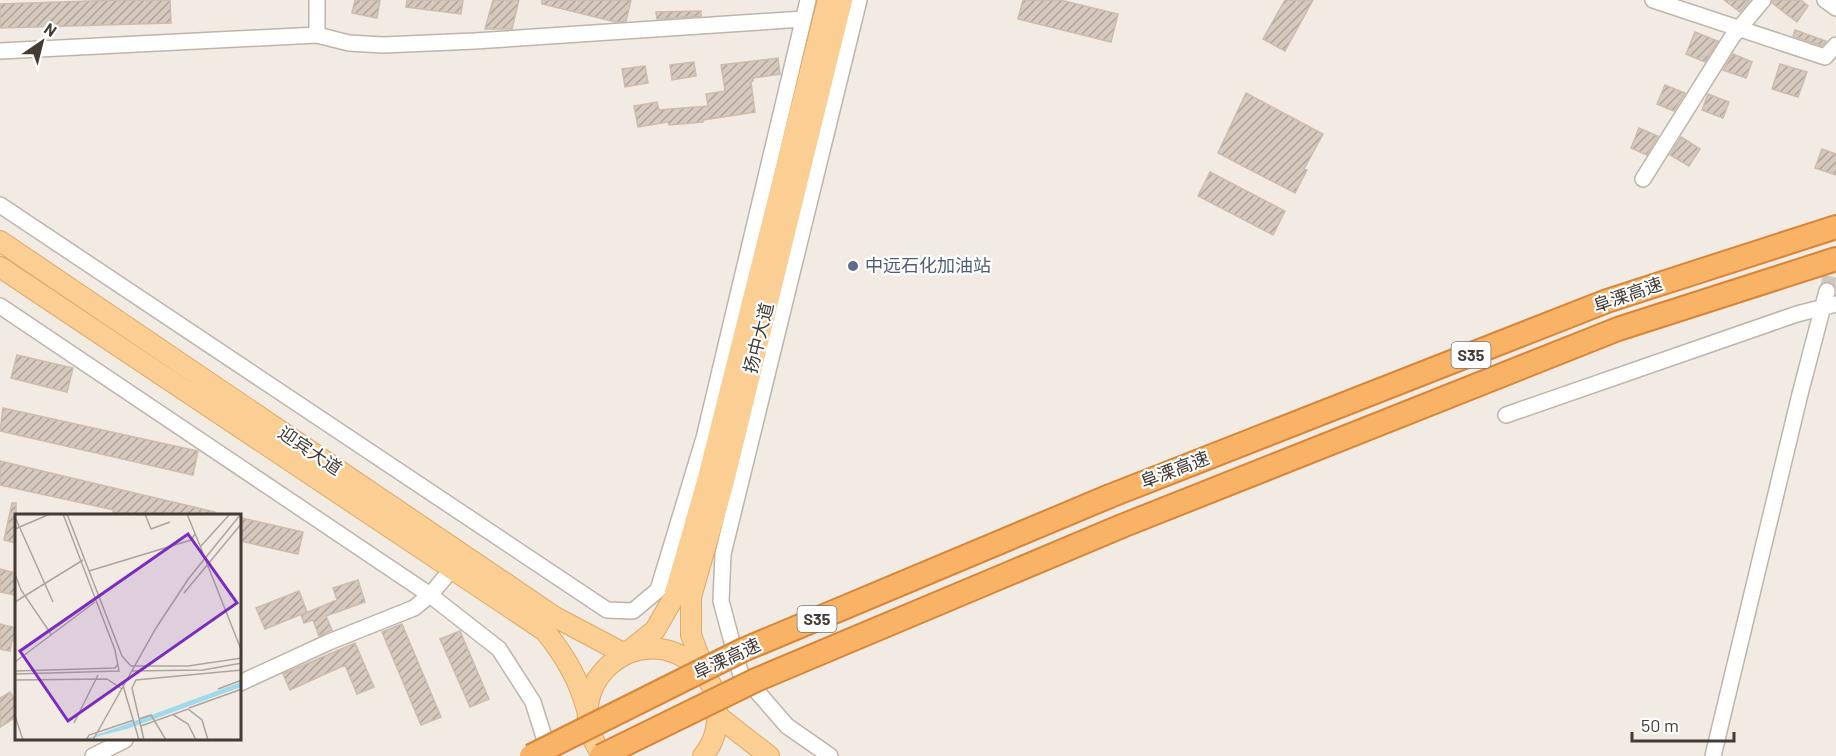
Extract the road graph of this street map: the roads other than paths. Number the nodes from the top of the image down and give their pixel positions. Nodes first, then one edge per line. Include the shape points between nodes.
1 (317, 0) edge
2 (808, 0) edge
3 (828, 0) edge
4 (842, 0) edge
5 (859, 0) edge
6 (1653, 0) edge
7 (1763, 0) edge
8 (1825, 0) edge
9 (1836, 8) edge
10 (803, 19) junction
11 (1740, 29) junction
12 (317, 35) junction
13 (1836, 45) edge
14 (0, 51) edge
15 (1643, 179) dead end
16 (0, 205) edge
17 (1836, 227) edge
18 (0, 241) edge
19 (1836, 258) edge
20 (0, 267) edge
21 (1827, 291) tunnel mouth
22 (0, 306) edge
23 (1829, 306) edge
24 (1506, 416) dead end
25 (452, 569) junction
26 (430, 595) junction
27 (625, 654) junction
28 (705, 675) junction
29 (242, 682) edge
30 (587, 710) junction
31 (718, 717) junction
32 (123, 741) edge
33 (598, 753) edge
34 (93, 756) edge
35 (531, 756) edge
36 (550, 756) edge
37 (703, 756) edge
38 (769, 756) edge
39 (830, 756) edge
40 (1713, 756) edge

1 - 12 street
2 - 10 street
3 - 27 main road, 扬中大道 via 711,466 674,597 655,630
4 - 28 main road, 扬中大道 via 692,597 692,635
5 - 39 street via 723,554 721,602 740,672 787,726
6 - 11 street
7 - 11 street
8 - 9 street
10 - 12 street via 383,45 349,43
10 - 16 street via 705,438 658,590 633,611 607,610
11 - 13 street via 1825,57
11 - 15 street
12 - 14 street
17 - 35 highway, 阜溧高速 / S35, bridge via 1607,301 1110,496 743,650
18 - 27 main road, 迎宾大道 via 555,617
19 - 33 highway, 阜溧高速 / S35, bridge via 1618,329 1122,526 756,680
20 - 25 main road, 迎宾大道
21 - 23 street
22 - 26 street
23 - 24 street
23 - 40 street via 1800,394
25 - 26 street
25 - 30 main road, 迎宾大道 via 545,631 564,655 582,690
26 - 29 street via 414,608
26 - 36 street via 499,649 533,702
27 - 28 main road via 646,648 669,650 689,659
27 - 30 main road, 扬中大道 via 598,676
28 - 31 main road, 扬中大道 via 716,695
30 - 33 main road, 迎宾大道 via 588,728
31 - 37 main road via 714,739
31 - 38 main road
32 - 34 street

